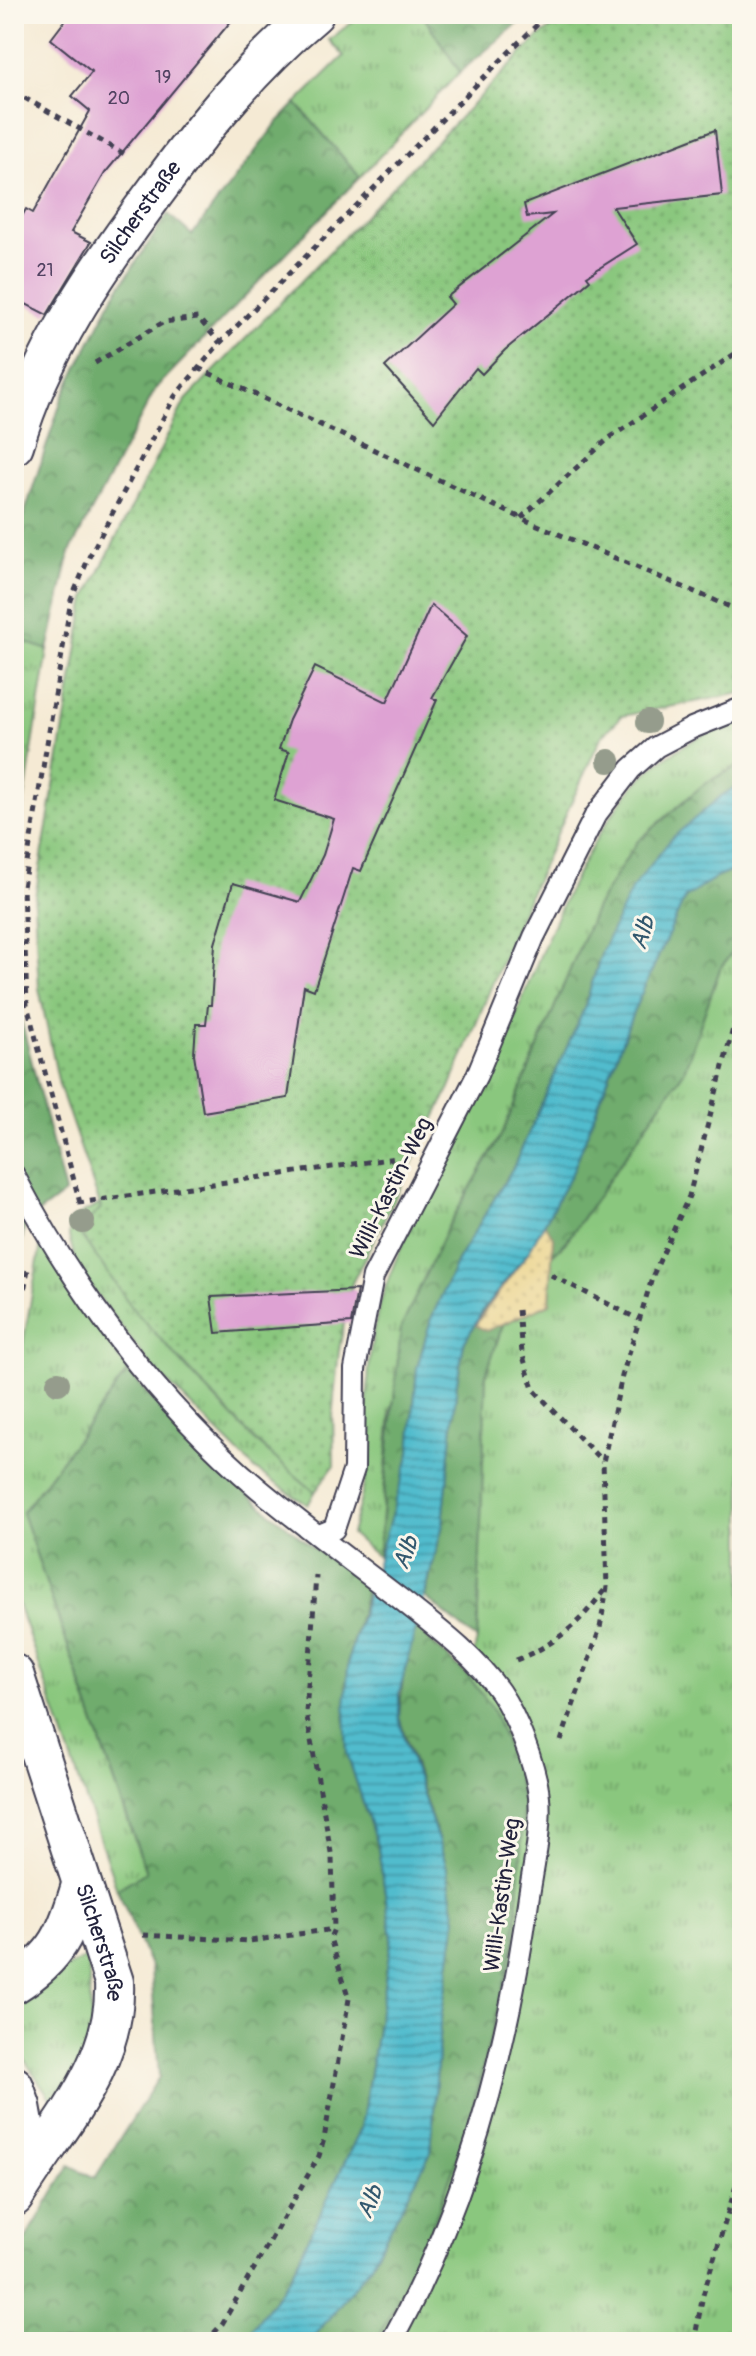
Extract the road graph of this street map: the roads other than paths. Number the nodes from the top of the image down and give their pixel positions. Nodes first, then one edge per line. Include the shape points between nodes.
1 (314, 14) edge
2 (16, 427) edge
3 (742, 708) edge
4 (14, 1175) edge
5 (319, 1535) junction
6 (14, 1674) edge
7 (81, 1885) junction
8 (14, 1984) edge
9 (14, 2086) edge
10 (23, 2182) edge
11 (391, 2342) edge

1 - 2 street, Silcherstraße via 238,87 166,177 66,321
3 - 5 lane, Willi-Kastin-Weg via 656,747 631,769 595,816 534,937 477,1075 373,1277 355,1369 354,1469 334,1529
4 - 5 lane via 108,1326 200,1433 258,1488
5 - 11 lane, Willi-Kastin-Weg via 486,1673 516,1720 537,1789 522,1949 492,2081 468,2167 417,2295
6 - 7 street, Silcherstraße
7 - 8 street via 69,1928 54,1954
7 - 10 street, Silcherstraße via 114,1982 110,2030 83,2091
9 - 10 street via 21,2106

